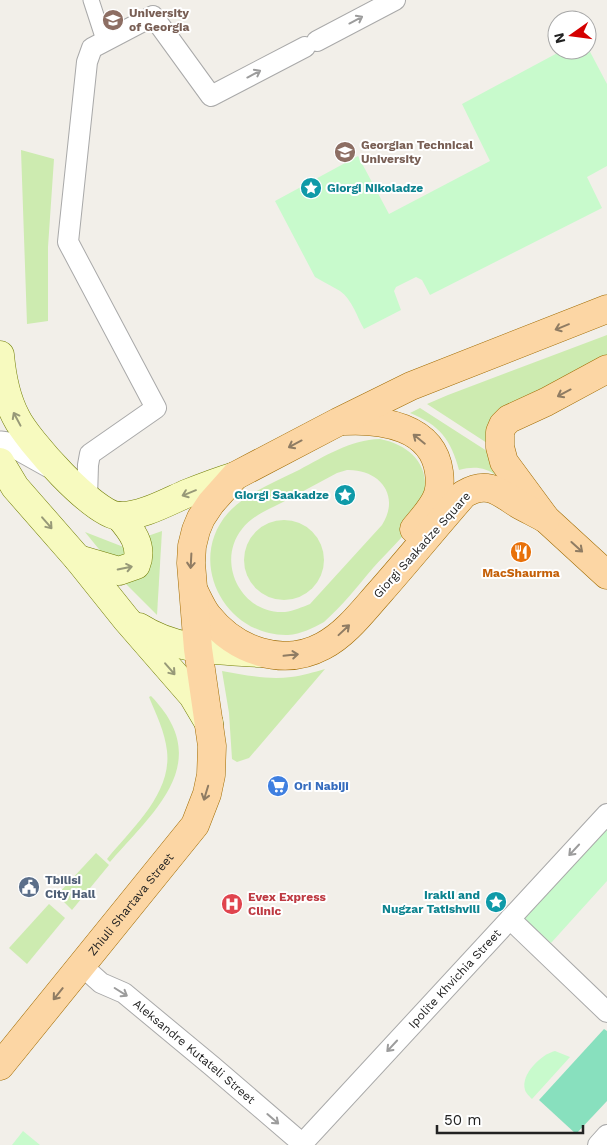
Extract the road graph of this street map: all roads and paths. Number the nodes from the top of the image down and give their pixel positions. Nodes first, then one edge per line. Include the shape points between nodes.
1 (90, 0) edge
2 (395, 0) edge
3 (104, 40) junction
4 (607, 309) edge
5 (0, 355) edge
6 (607, 369) edge
7 (338, 422) junction
8 (0, 444) edge
9 (0, 462) edge
10 (59, 470) junction
11 (235, 476) junction
12 (8, 482) edge
13 (87, 498) junction
14 (119, 516) junction
15 (546, 519) junction
16 (78, 559) junction
17 (607, 575) edge
18 (192, 588) junction
19 (365, 610) junction
20 (126, 619) junction
21 (198, 649) junction
22 (260, 654) junction
23 (209, 723) junction
24 (607, 814) edge
25 (510, 920) junction
26 (82, 966) junction
27 (607, 1012) edge
28 (0, 1066) edge
29 (607, 1135) edge
30 (303, 1144) edge
31 (598, 1145) edge

1 - 3 street
3 -> 2 street via 153,16 211,96
3 - 13 street via 92,48 87,62 68,242 156,408 90,454
4 -> 7 main road, Giorgi Saakadze Square via 419,383
10 -> 5 main road via 16,418 5,388
6 -> 15 main road via 509,419 500,432 504,462
7 -> 11 main road, Giorgi Saakadze Square
19 -> 7 main road via 374,574 427,513 438,495 438,464 423,441 402,427 373,421
8 - 10 street via 20,449
9 - 12 main road, Giorgi Saakadze Square
10 - 13 main road
11 -> 14 main road, Giorgi Saakadze Square via 154,508
11 -> 18 main road, Giorgi Saakadze Square via 211,503 196,530 192,546
12 -> 16 main road, Giorgi Saakadze Square
13 - 14 main road
16 -> 14 main road via 119,571 136,565 139,558 137,543
15 -> 17 main road
15 - 19 main road, Giorgi Saakadze Square via 497,490 488,487 471,490 464,494
16 - 20 main road, Giorgi Saakadze Square
18 - 21 main road, Giorgi Saakadze Square
18 - 22 main road, Giorgi Saakadze Square via 207,615 222,631
22 -> 19 main road, Giorgi Saakadze Square via 292,655 322,647
20 - 21 main road, Giorgi Saakadze Square via 164,640
20 -> 23 main road, Giorgi Saakadze Square via 193,696
21 - 22 main road, Giorgi Saakadze Square
21 - 23 main road, Giorgi Saakadze Square
23 -> 26 main road, Zhiuli Shartava Street via 211,775 195,825
24 -> 25 street, Ipolite Khvichia Street
25 - 27 street
25 -> 30 street, Ipolite Khvichia Street
26 -> 28 main road, Zhiuli Shartava Street
26 -> 30 street, Aleksandre Kutateli Street via 100,983 124,993
29 - 31 street

